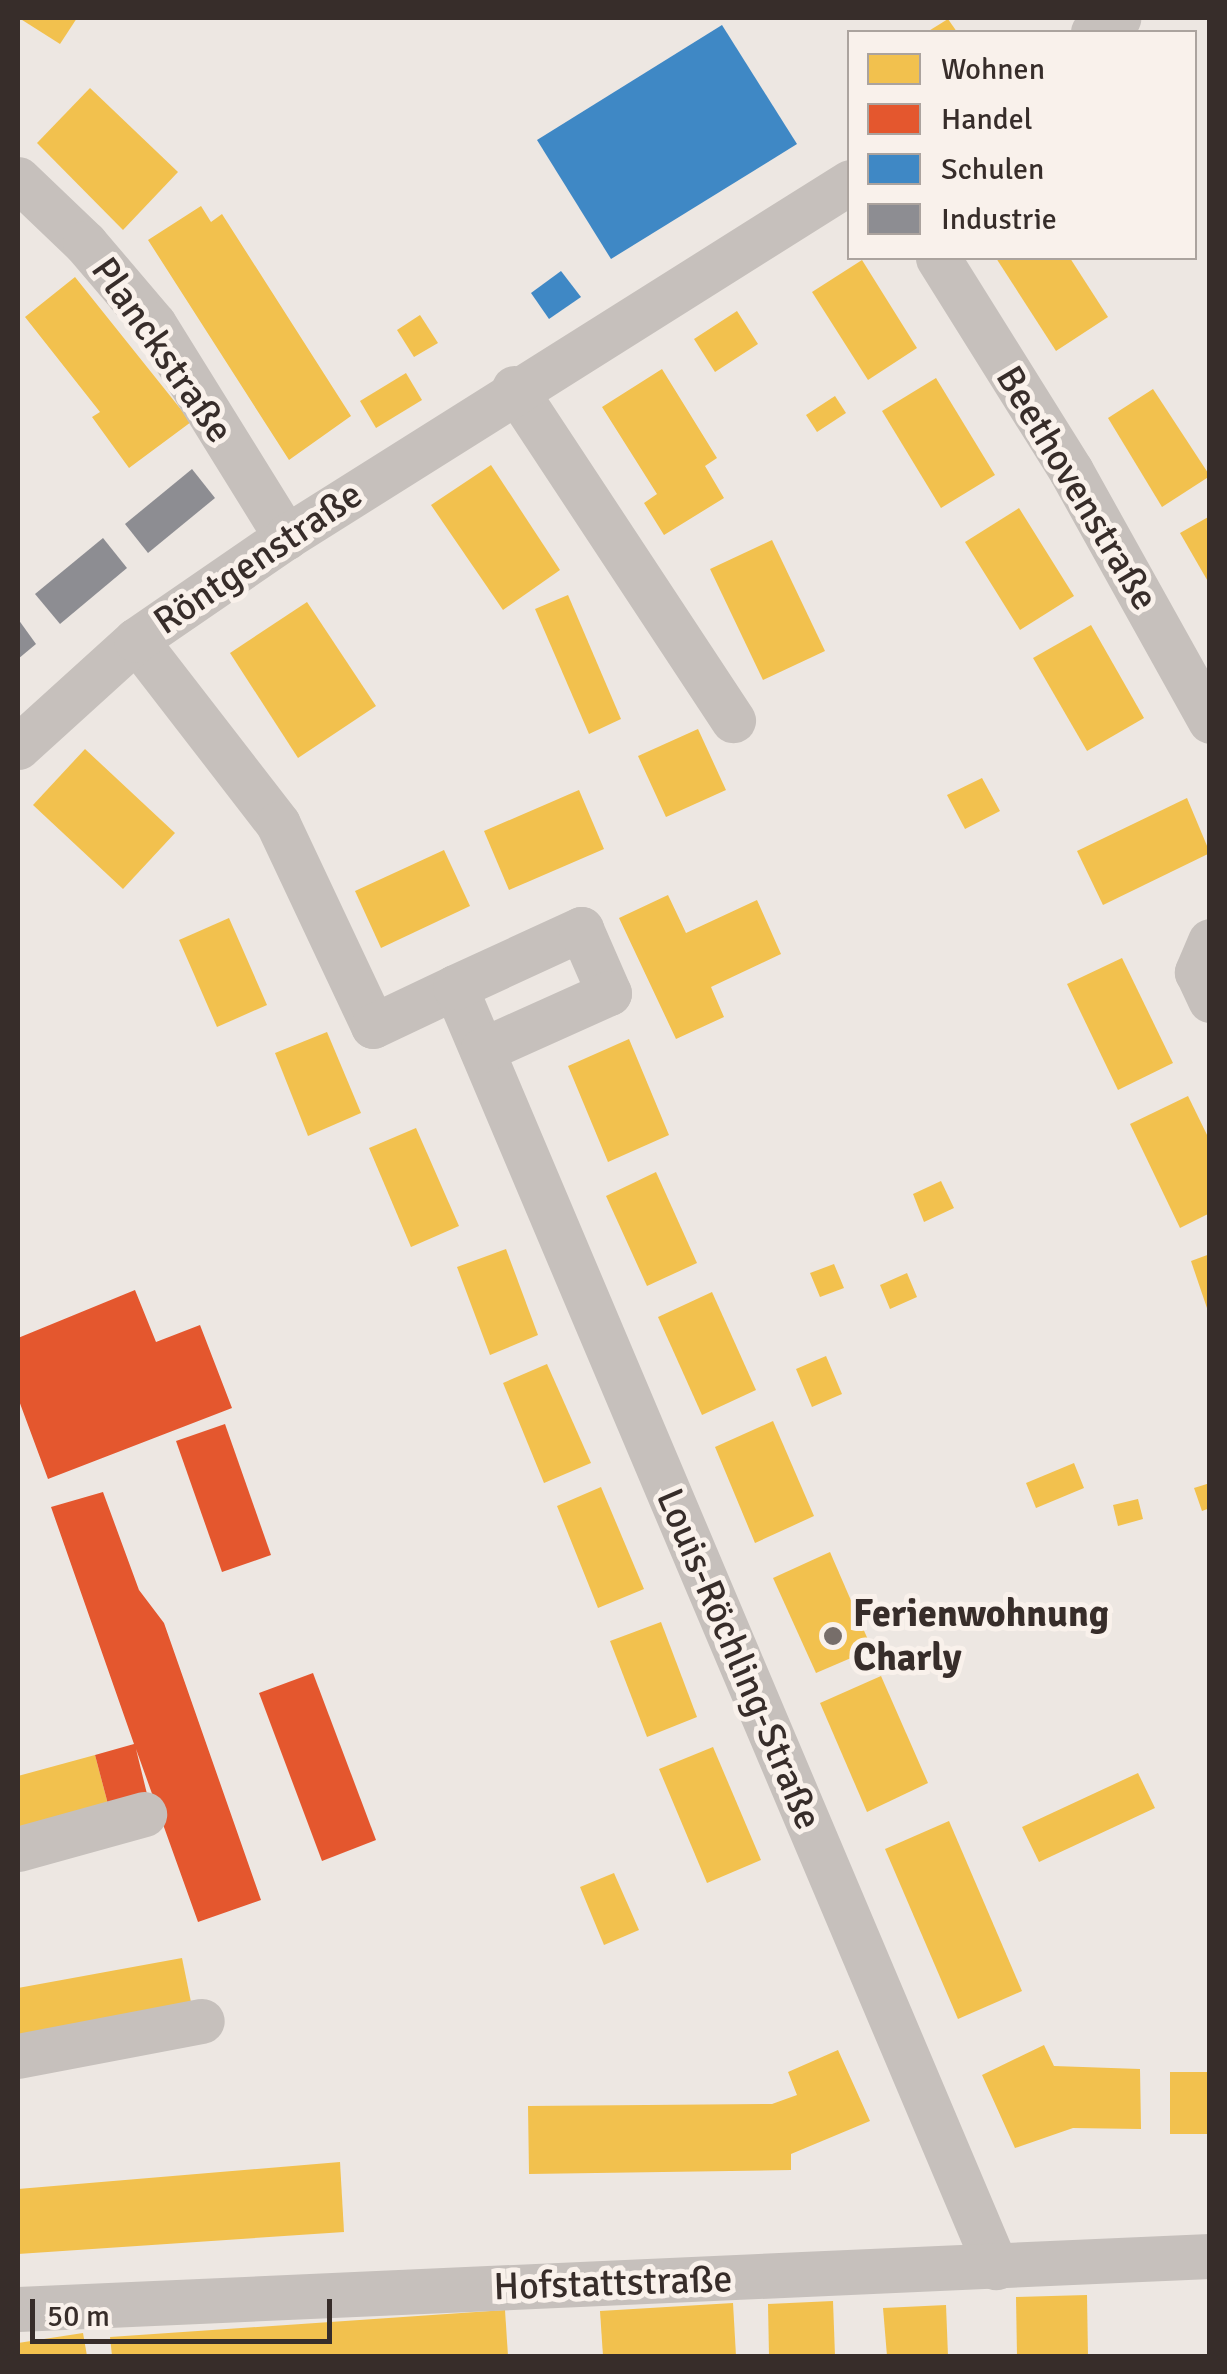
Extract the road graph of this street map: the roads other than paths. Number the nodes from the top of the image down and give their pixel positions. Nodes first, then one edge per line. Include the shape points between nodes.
1 (18, 178) edge
2 (847, 184) edge
3 (939, 260) edge
4 (514, 388) junction
5 (286, 537) junction
6 (136, 640) junction
7 (733, 720) dead end
8 (1210, 722) edge
9 (18, 748) edge
10 (1210, 941) edge
11 (454, 987) junction
12 (1210, 1000) edge
13 (482, 1050) junction
14 (144, 1814) dead end
15 (18, 1849) edge
16 (202, 2021) dead end
17 (18, 2056) edge
18 (1210, 2256) edge
19 (996, 2267) junction
20 (18, 2310) edge

1 - 5 street, Planckstraße via 154,324
2 - 4 street, Röntgenstraße
3 - 8 street, Beethovenstraße via 1080,487
4 - 5 street, Röntgenstraße
4 - 7 street
5 - 6 street, Röntgenstraße
6 - 9 street, Röntgenstraße
6 - 11 street via 278,824 372,1026
10 - 12 street via 1196,972
11 - 13 street, Louis-Röchling-Straße
11 - 13 street via 581,929 609,993
13 - 19 street, Louis-Röchling-Straße
14 - 15 street
16 - 17 street
18 - 19 street, Hofstattstraße
19 - 20 street, Hofstattstraße

